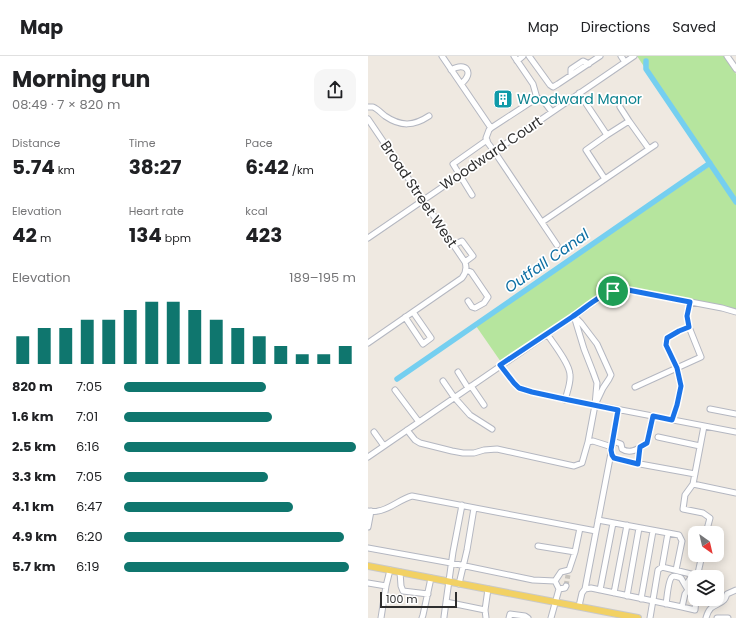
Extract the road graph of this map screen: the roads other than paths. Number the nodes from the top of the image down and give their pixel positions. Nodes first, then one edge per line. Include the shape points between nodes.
1 (442, 56) edge
2 (523, 56) edge
3 (529, 56) edge
4 (600, 56) edge
5 (621, 56) edge
6 (634, 56) edge
7 (727, 56) edge
8 (516, 58) edge
9 (625, 62) junction
10 (736, 69) edge
11 (451, 70) junction
12 (461, 84) junction
13 (579, 94) junction
14 (536, 98) junction
15 (368, 107) edge
16 (620, 107) dead end
17 (552, 112) junction
18 (429, 116) dead end
19 (368, 120) edge
20 (629, 121) junction
21 (492, 128) junction
22 (607, 135) junction
23 (487, 140) junction
24 (654, 145) dead end
25 (648, 149) junction
26 (494, 151) junction
27 (459, 175) junction
28 (605, 179) junction
29 (472, 195) dead end
30 (423, 200) junction
31 (542, 222) junction
32 (368, 238) edge
33 (453, 245) junction
34 (558, 245) dead end
35 (465, 262) junction
36 (466, 270) junction
37 (468, 301) dead end
38 (690, 302) junction
39 (413, 312) junction
40 (736, 312) edge
41 (574, 316) junction
42 (405, 317) junction
43 (689, 327) junction
44 (547, 334) junction
45 (596, 342) junction
46 (368, 343) edge
47 (583, 346) junction
48 (500, 365) junction
49 (677, 368) junction
50 (458, 372) dead end
51 (443, 381) dead end
52 (607, 382) junction
53 (597, 383) junction
54 (470, 387) junction
55 (635, 387) dead end
56 (396, 390) dead end
57 (454, 397) junction
58 (565, 400) junction
59 (484, 405) dead end
60 (595, 405) junction
61 (710, 409) dead end
62 (618, 410) junction
63 (736, 414) edge
64 (653, 416) junction
65 (672, 420) junction
66 (419, 422) junction
67 (704, 426) junction
68 (492, 429) dead end
69 (407, 430) junction
70 (374, 432) dead end
71 (736, 432) edge
72 (658, 438) dead end
73 (588, 442) junction
74 (612, 444) junction
75 (384, 446) junction
76 (700, 446) junction
77 (640, 447) junction
78 (611, 453) junction
79 (369, 454) edge
80 (638, 464) junction
81 (695, 474) junction
82 (693, 484) junction
83 (736, 493) edge
84 (462, 506) junction
85 (474, 508) junction
86 (369, 511) edge
87 (598, 520) junction
88 (613, 523) junction
89 (627, 525) junction
90 (708, 526) edge
91 (368, 527) edge
92 (580, 528) junction
93 (639, 528) junction
94 (596, 531) junction
95 (653, 531) junction
96 (668, 533) junction
97 (538, 546) dead end
98 (368, 548) edge
99 (575, 552) junction
100 (451, 563) junction
101 (368, 566) edge
102 (463, 566) junction
103 (662, 567) junction
104 (390, 570) junction
105 (676, 570) junction
106 (400, 572) junction
107 (688, 573) edge
108 (431, 578) junction
109 (681, 578) junction
110 (688, 580) edge
111 (555, 581) junction
112 (449, 582) junction
113 (368, 583) edge
114 (459, 584) junction
115 (386, 586) junction
116 (566, 586) dead end
117 (488, 589) junction
118 (558, 589) junction
119 (585, 589) junction
120 (600, 590) junction
121 (688, 590) joint
122 (736, 590) edge
123 (614, 593) junction
124 (428, 594) junction
125 (627, 596) junction
126 (641, 599) junction
127 (653, 601) junction
128 (446, 602) junction
129 (555, 602) junction
130 (666, 604) junction
131 (579, 606) junction
132 (695, 606) edge
133 (682, 607) junction
134 (485, 610) junction
135 (444, 617) dead end
136 (381, 618) edge
137 (422, 618) edge
138 (486, 618) edge
139 (509, 618) edge
140 (528, 618) edge
141 (551, 618) edge
142 (638, 618) edge
143 (650, 618) edge
144 (706, 618) edge
145 (717, 618) edge
146 (728, 618) edge

1 - 11 street
2 - 8 street
3 - 4 street via 553,86
5 - 9 street
6 - 9 street, Woodward Court
7 - 10 street
8 - 14 street via 533,84
9 - 13 street, Woodward Court
11 - 12 street
11 - 12 street via 457,66 466,68 468,76
12 - 21 street
13 - 17 street, Woodward Court
13 - 22 street
14 - 17 street via 540,98
14 - 21 street
15 - 18 street via 373,107 401,124 419,122
16 - 20 street
17 - 26 street, Woodward Court
19 - 30 street, Broad Street West
20 - 22 street
20 - 25 street
21 - 23 street via 487,134
22 - 28 street via 586,150
23 - 26 street
23 - 27 street via 453,164
24 - 25 street
25 - 28 street
26 - 27 street, Woodward Court
26 - 31 street
27 - 29 street
27 - 30 street, Woodward Court
28 - 31 street
30 - 32 street, Woodward Court
30 - 33 street, Broad Street West
31 - 34 street
33 - 35 street, Broad Street West
33 - 35 street via 462,241 473,256
35 - 36 street, Broad Street West
36 - 37 street via 471,272 488,297 475,308
36 - 39 street via 462,278
38 - 40 street
38 - 41 street via 619,290 607,293
38 - 43 street via 687,316
39 - 42 street
39 - 42 street via 431,338 423,344
41 - 44 street
41 - 45 street
41 - 47 street
42 - 46 street
43 - 49 street via 667,338 666,345
43 - 49 street via 701,357
44 - 48 street
44 - 58 street via 566,362 570,373 570,384
45 - 47 street via 588,342
45 - 52 street via 611,375
47 - 53 street
48 - 54 street
48 - 58 street via 519,388
49 - 55 street
49 - 65 street via 681,386
50 - 54 street
51 - 57 street
52 - 53 street
52 - 60 street
53 - 60 street
54 - 57 street
54 - 59 street
56 - 66 street
57 - 66 street
57 - 68 street via 470,415
58 - 60 street
60 - 62 street
60 - 73 street
61 - 63 street
62 - 64 street
62 - 74 street
64 - 65 street
64 - 77 street via 647,443
65 - 67 street
66 - 69 street
67 - 71 street
67 - 76 street
69 - 73 street via 420,443 452,451 474,453 497,449 574,466 582,463
69 - 75 street
70 - 75 street
72 - 76 street
73 - 74 street
74 - 77 street via 621,444 625,451 633,451
74 - 78 street
75 - 79 street
76 - 81 street
77 - 80 street
78 - 80 street via 614,458
78 - 87 street
80 - 81 street
81 - 82 street
82 - 83 street
82 - 90 street via 685,495 683,509 702,513 710,518
84 - 85 street
84 - 86 street via 412,496 379,512
84 - 100 street
85 - 92 street
85 - 102 street
86 - 91 street
87 - 88 street
87 - 94 street
88 - 89 street
88 - 120 street
89 - 93 street
89 - 123 street
92 - 94 street
92 - 99 street
93 - 95 street
93 - 125 street
94 - 119 street
95 - 96 street
95 - 126 street
96 - 103 street
96 - 105 street via 679,535 682,541
97 - 99 street
98 - 100 street
99 - 111 street via 569,572 561,572
100 - 102 street
100 - 112 street
101 - 104 main road
102 - 111 street via 532,580
102 - 114 street
103 - 105 street
103 - 127 street via 658,570
104 - 106 main road
104 - 115 street
105 - 107 street
106 - 108 main road
106 - 124 street via 403,591
108 - 112 main road
108 - 124 street
109 - 110 street
109 - 121 street
109 - 130 street via 672,576
111 - 118 street
112 - 114 main road
112 - 128 street
113 - 115 street
114 - 117 main road
115 - 136 street
116 - 118 street
117 - 129 main road
117 - 134 street
118 - 129 street
119 - 120 street
119 - 131 street
120 - 123 street
121 - 133 street
122 - 144 street via 713,606
123 - 125 street
124 - 137 street
125 - 126 street
126 - 127 street
127 - 130 street
127 - 143 street
128 - 134 street
128 - 135 street
129 - 131 main road
129 - 141 street
130 - 133 street
131 - 142 main road
132 - 133 street via 695,610
134 - 138 street
139 - 140 street via 510,614
145 - 146 street

